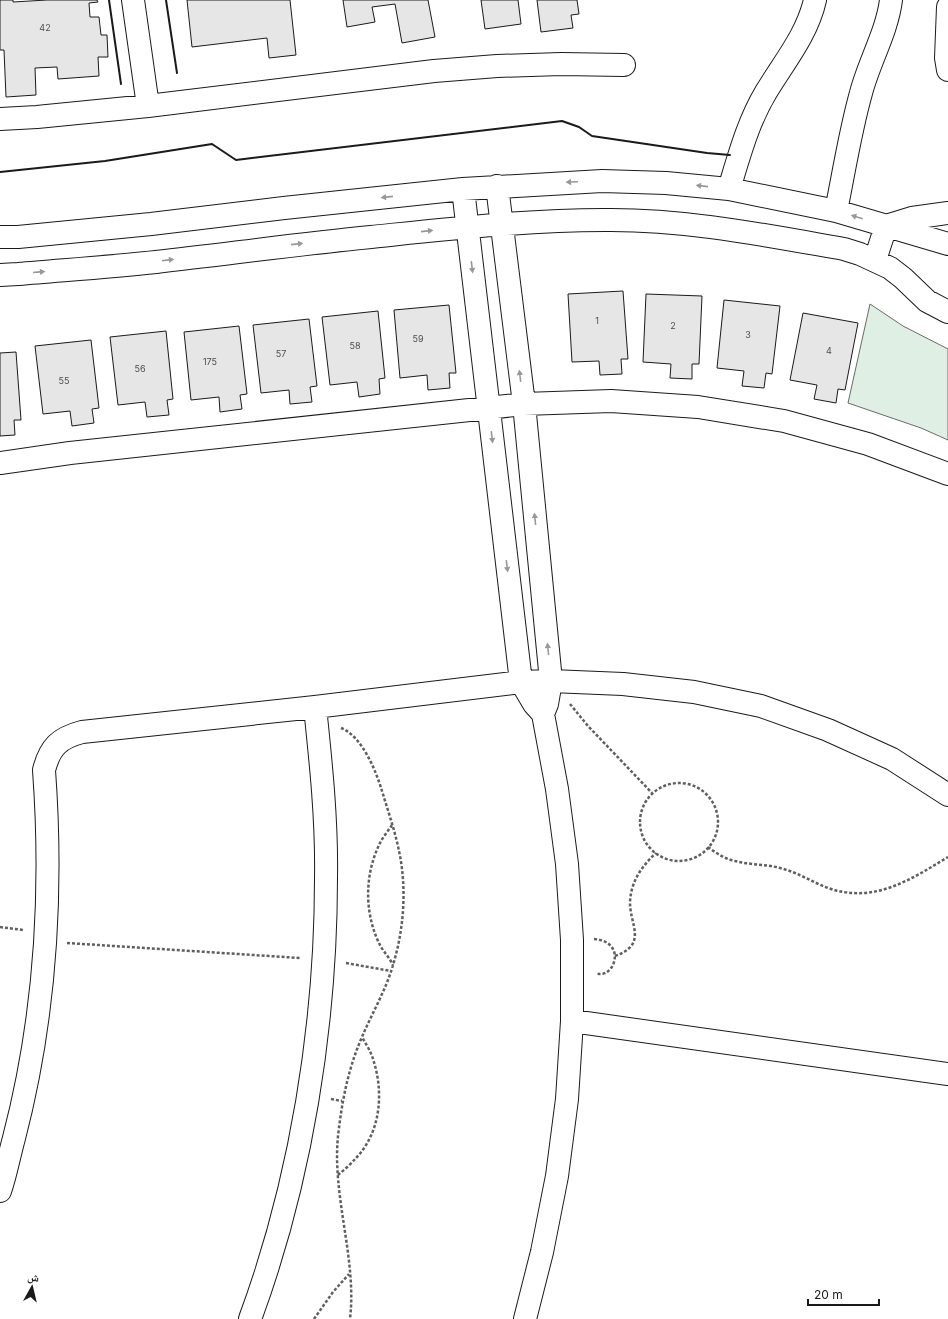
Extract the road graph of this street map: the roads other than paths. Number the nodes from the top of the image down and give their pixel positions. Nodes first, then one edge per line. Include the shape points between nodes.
1 (133, 0) edge
2 (815, 0) edge
3 (891, 0) edge
4 (948, 7) edge
5 (624, 65) dead end
6 (948, 70) edge
7 (148, 106) junction
8 (0, 119) edge
9 (497, 186) junction
10 (463, 189) junction
11 (729, 189) junction
12 (836, 211) junction
13 (948, 213) edge
14 (502, 225) junction
15 (886, 226) junction
16 (468, 228) junction
17 (0, 237) edge
18 (948, 244) edge
19 (875, 260) junction
20 (0, 274) edge
21 (948, 312) edge
22 (524, 404) junction
23 (488, 408) junction
24 (0, 463) edge
25 (948, 474) edge
26 (551, 681) junction
27 (521, 682) junction
28 (543, 714) junction
29 (316, 715) junction
30 (948, 795) edge
31 (572, 1021) junction
32 (948, 1074) edge
33 (0, 1191) edge
34 (250, 1319) edge
35 (525, 1319) edge

1 - 7 street
2 - 11 street via 812,14 794,50 765,93 744,140
3 - 12 street via 883,32 861,94
4 - 6 street
5 - 7 street via 545,64 434,71
7 - 8 street via 37,118
9 - 10 street
11 -> 9 street via 666,182 602,181
9 - 14 street
10 - 16 street
10 -> 17 street via 143,225
11 - 12 street
15 -> 12 street
13 - 15 street via 912,218
14 - 16 street
14 - 19 street via 604,220 664,222 723,228 844,249
22 -> 14 street
15 - 18 street
15 - 19 street
20 -> 16 street via 154,262
16 -> 23 street
19 - 21 street via 903,278 928,301
22 - 23 street
22 - 25 street via 611,401 698,407 784,421 868,444
26 -> 22 street
23 - 24 street via 70,453
23 -> 27 street
26 - 27 street
26 - 28 street
26 - 30 street via 623,684 686,691 761,706 828,730 892,759
27 - 28 street via 526,694
27 - 29 street
28 - 31 street via 567,864 572,940
29 - 33 street via 82,732 68,736 56,744 48,756 44,770 48,859 45,942 37,1024 22,1106
29 - 34 street via 324,792 326,870 324,960 317,1026 308,1096 295,1164 278,1230
31 - 32 street
31 - 35 street via 567,1099 557,1176

